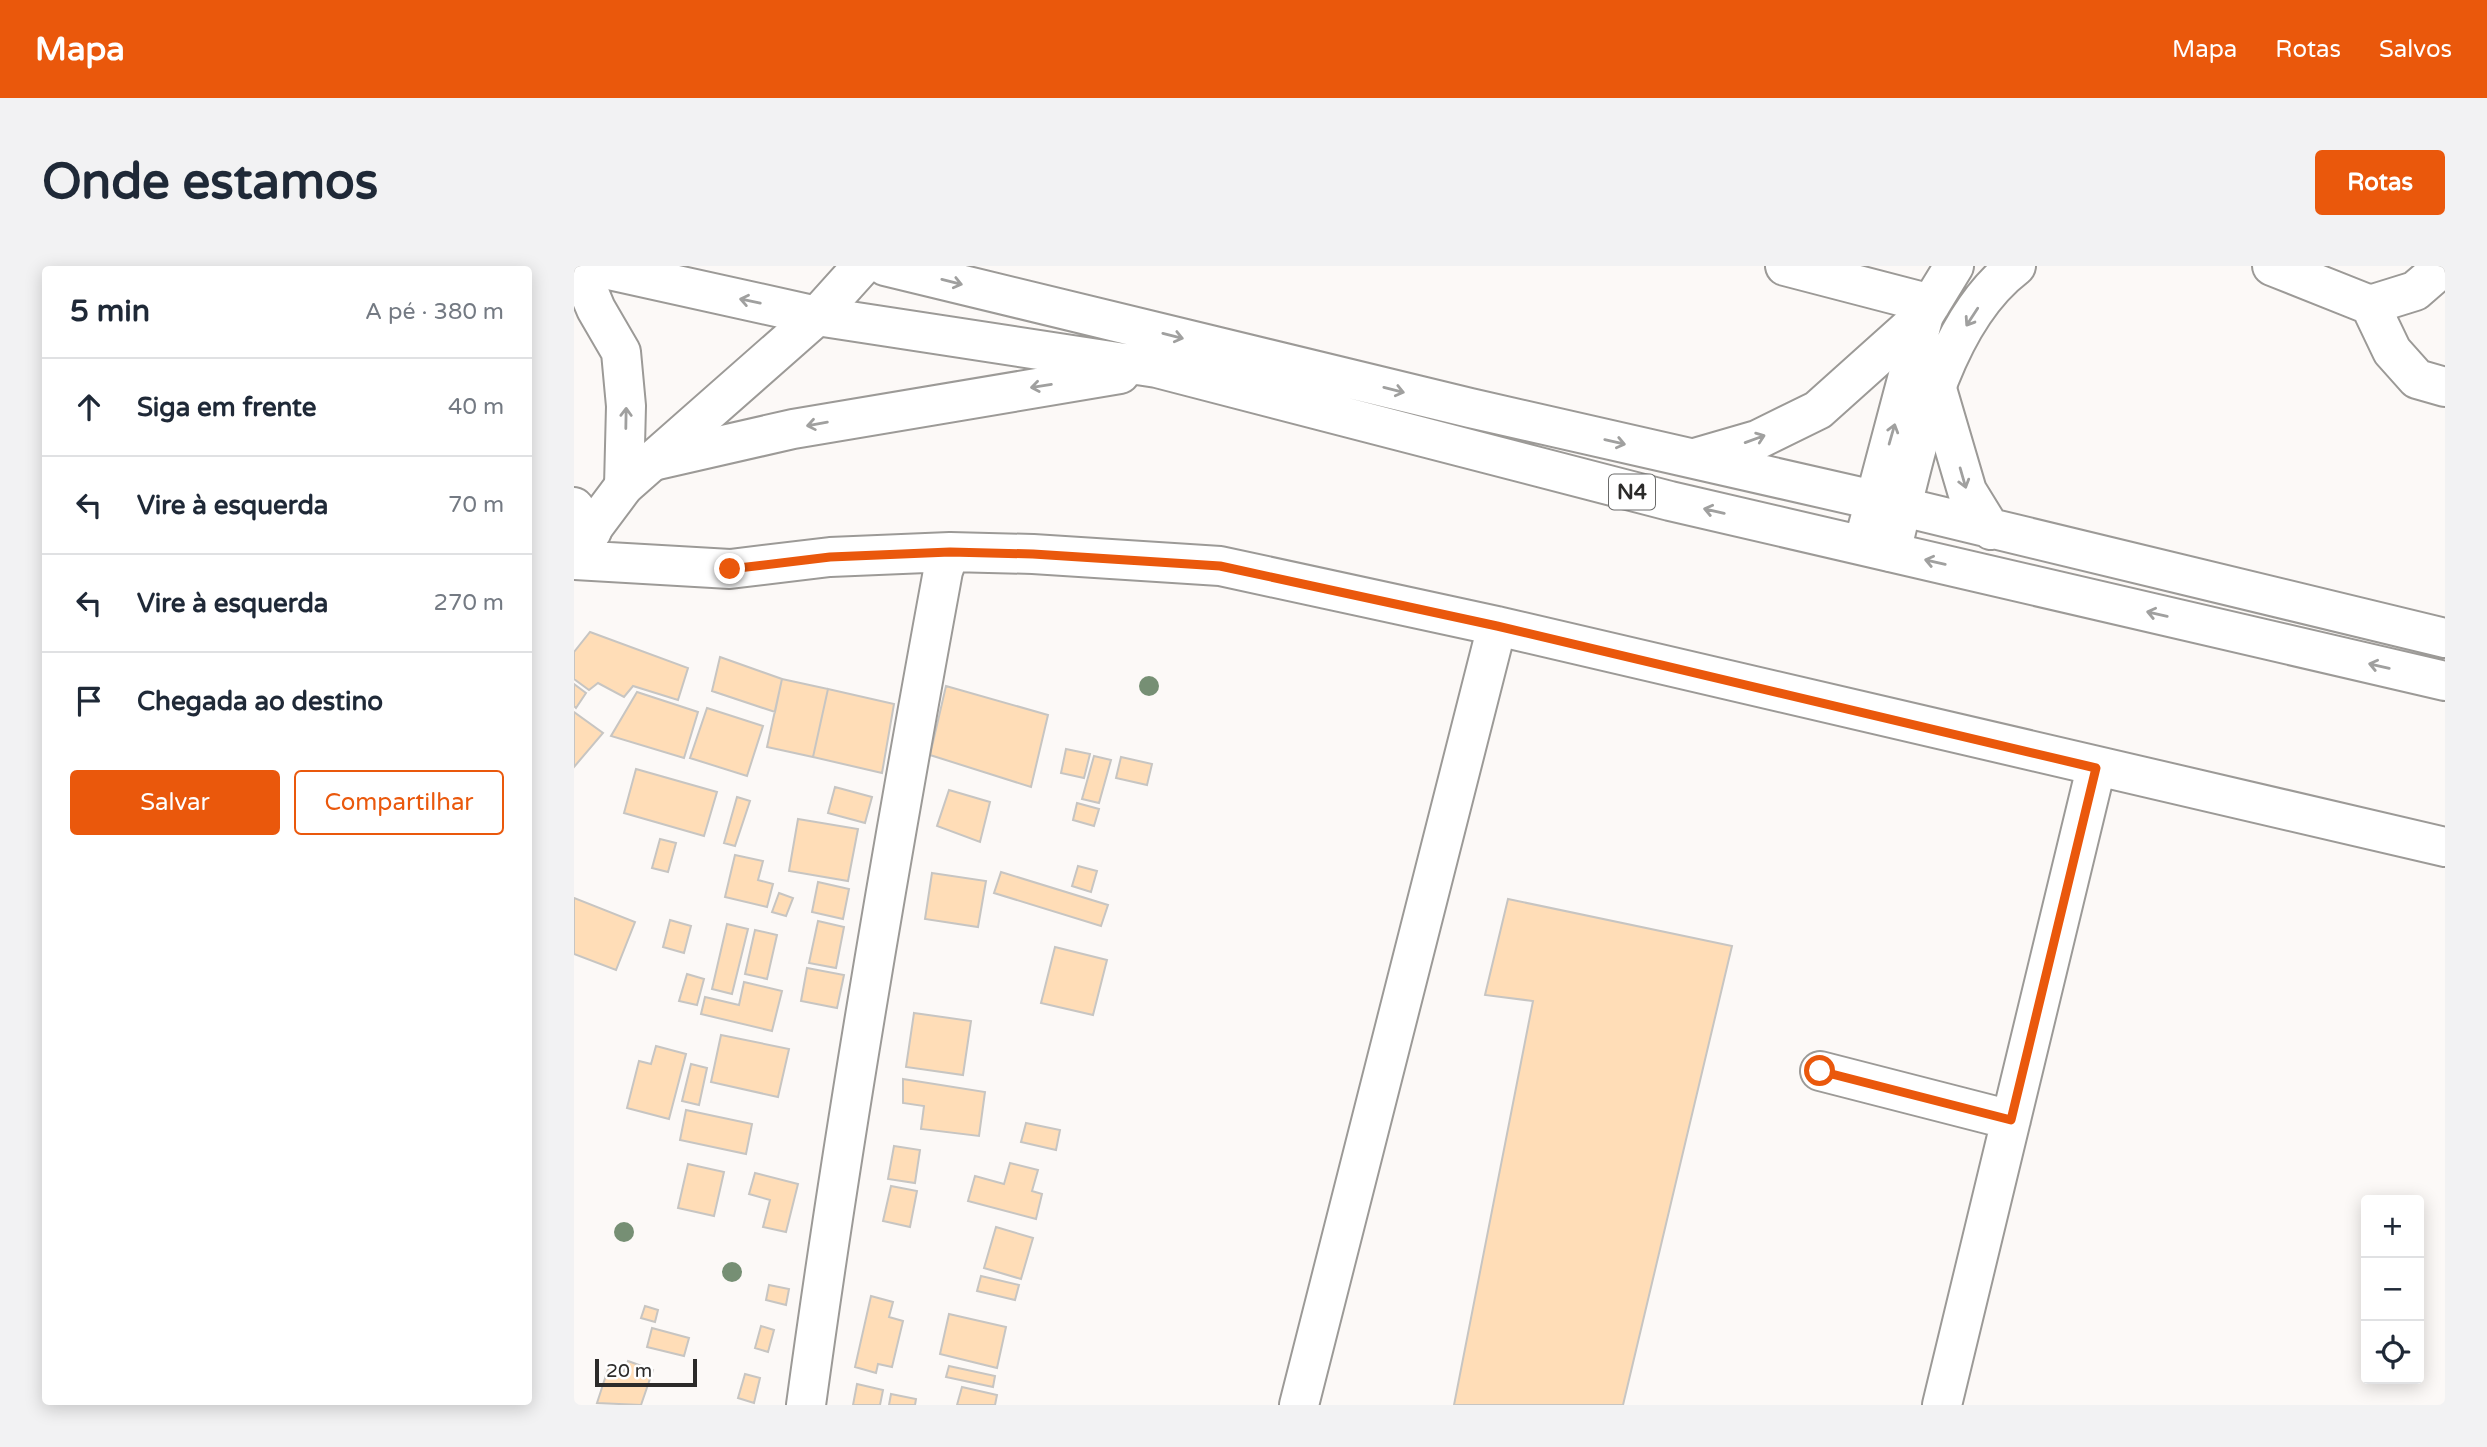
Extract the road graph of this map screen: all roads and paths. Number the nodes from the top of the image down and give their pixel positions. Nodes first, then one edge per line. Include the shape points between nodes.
1 (578, 266) edge
2 (591, 266) edge
3 (862, 266) edge
4 (885, 266) edge
5 (1785, 266) edge
6 (1954, 266) edge
7 (2016, 266) edge
8 (2272, 266) edge
9 (2444, 266) edge
10 (1006, 281) edge
11 (2370, 305) junction
12 (1928, 309) junction
13 (817, 316) junction
14 (1157, 368) junction
15 (2445, 387) edge
16 (1937, 389) junction
17 (1689, 459) junction
18 (653, 461) junction
19 (624, 486) junction
20 (1888, 503) junction
21 (1991, 530) junction
22 (579, 538) edge
23 (1877, 549) junction
24 (950, 552) junction
25 (1497, 626) junction
26 (2445, 638) edge
27 (2445, 681) edge
28 (2096, 768) junction
29 (2445, 847) edge
30 (1820, 1071) dead end
31 (2011, 1120) junction
32 (806, 1405) edge
33 (1298, 1405) edge
34 (1942, 1405) edge

19 -> 1 main road via 626,406 621,352
13 -> 2 main road, N4
3 - 13 main road
4 -> 10 main road, N4
5 - 12 main road
6 - 12 main road
7 -> 16 main road via 1995,282 1960,335
8 - 11 main road
9 - 11 main road via 2415,291
10 -> 17 main road, N4
11 - 15 main road via 2392,351 2417,379
17 -> 12 main road via 1756,440 1818,410
20 -> 12 main road
13 - 14 main road, N4
13 - 18 main road
14 -> 18 main road via 793,429
23 -> 14 main road, N4 via 1451,447
16 - 20 main road
16 -> 21 main road via 1967,491
17 - 20 main road, N4
18 - 19 main road
19 - 22 main road
20 - 21 main road, N4
20 - 23 main road
21 - 26 main road, N4
22 - 24 main road via 730,569 830,557
27 -> 23 main road, N4
24 - 25 main road via 1220,566
24 - 32 main road via 916,711
25 - 28 main road
25 - 33 main road
28 - 29 main road
28 - 31 main road
30 - 31 main road
31 - 34 main road

